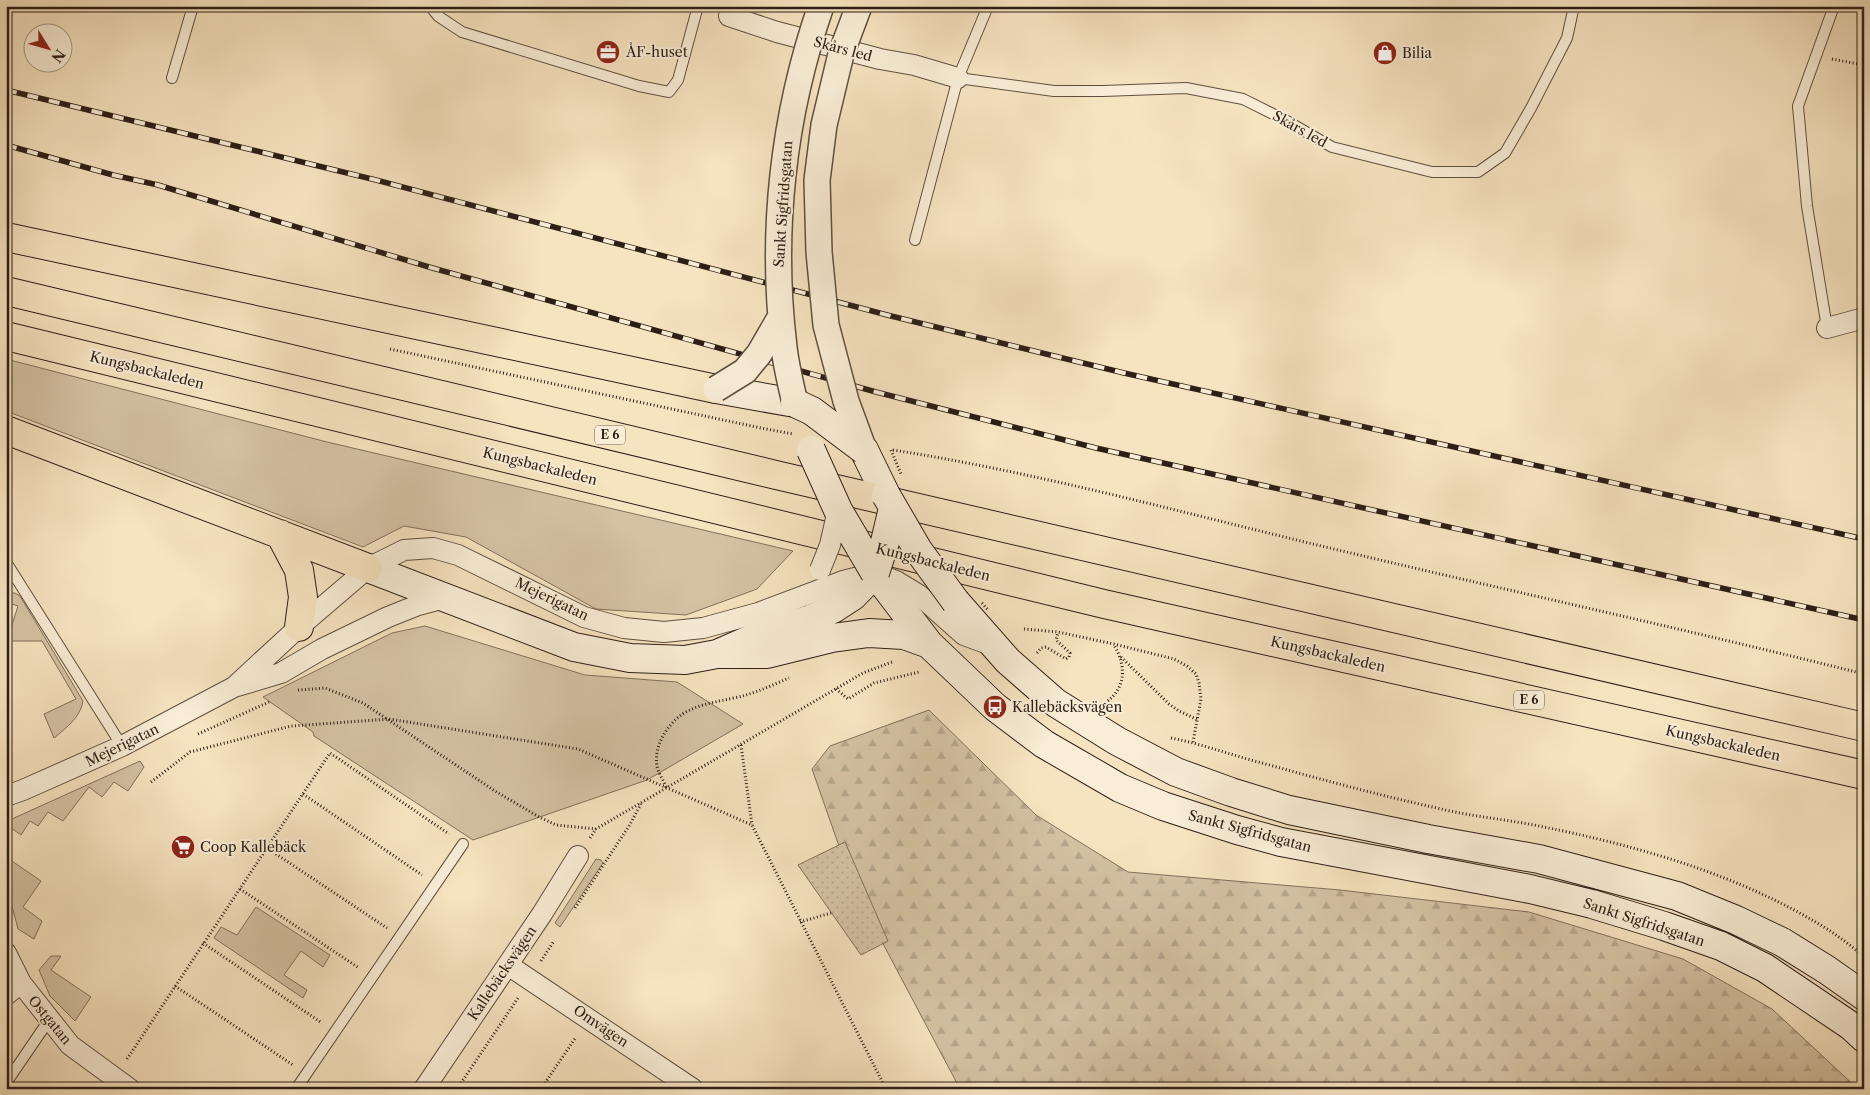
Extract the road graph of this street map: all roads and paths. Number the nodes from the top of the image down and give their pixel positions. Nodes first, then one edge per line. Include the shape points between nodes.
1 (193, 6) edge
2 (430, 6) edge
3 (698, 6) edge
4 (821, 6) edge
5 (859, 6) edge
6 (988, 6) edge
7 (1574, 6) edge
8 (1834, 6) edge
9 (729, 17) edge
10 (1817, 55) junction
11 (1864, 65) edge
12 (172, 78) dead end
13 (958, 78) junction
14 (6, 237) edge
15 (915, 240) dead end
16 (6, 291) edge
17 (781, 316) junction
18 (1864, 318) edge
19 (1827, 328) joint
20 (6, 336) edge
21 (487, 370) dead end
22 (716, 389) junction
23 (795, 403) junction
24 (6, 430) edge
25 (800, 435) dead end
26 (881, 449) junction
27 (902, 476) dead end
28 (893, 508) junction
29 (838, 510) junction
30 (280, 534) junction
31 (6, 562) edge
32 (368, 568) junction
33 (870, 579) junction
34 (445, 598) junction
35 (800, 598) junction
36 (299, 627) junction
37 (1024, 629) dead end
38 (1058, 632) junction
39 (929, 644) junction
40 (1114, 644) junction
41 (994, 647) junction
42 (717, 654) junction
43 (1035, 656) dead end
44 (1122, 657) junction
45 (893, 662) dead end
46 (914, 668) dead end
47 (919, 672) junction
48 (1864, 674) edge
49 (790, 677) dead end
50 (925, 677) dead end
51 (234, 687) junction
52 (836, 689) junction
53 (294, 690) dead end
54 (277, 698) dead end
55 (1102, 704) dead end
56 (389, 719) junction
57 (1198, 720) junction
58 (1864, 727) edge
59 (192, 736) dead end
60 (1193, 742) dead end
61 (741, 745) junction
62 (122, 746) junction
63 (1864, 775) edge
64 (151, 782) dead end
65 (667, 788) junction
66 (303, 794) junction
67 (6, 796) edge
68 (641, 804) junction
69 (752, 825) junction
70 (596, 829) junction
71 (463, 844) joint
72 (267, 848) junction
73 (578, 856) joint
74 (435, 884) junction
75 (240, 889) junction
76 (572, 912) dead end
77 (831, 913) dead end
78 (800, 922) junction
79 (557, 936) dead end
80 (400, 937) junction
81 (203, 943) junction
82 (6, 953) edge
83 (508, 965) junction
84 (372, 976) junction
85 (532, 980) junction
86 (175, 986) junction
87 (13, 989) edge
88 (1864, 996) edge
89 (522, 1001) dead end
90 (514, 1002) junction
91 (49, 1020) junction
92 (581, 1029) dead end
93 (335, 1031) junction
94 (1864, 1038) edge
95 (306, 1074) junction
96 (6, 1083) edge
97 (122, 1083) edge
98 (296, 1089) edge
99 (424, 1089) edge
100 (457, 1089) edge
101 (541, 1089) edge
102 (693, 1089) edge
103 (886, 1089) edge

1 - 12 lane
2 - 3 lane via 438,16 462,32 638,86 669,92 678,80
4 - 17 street, Sankt Sigfridsgatan, bridge via 791,118 783,171 778,268
5 - 26 street, bridge via 841,54 824,125 818,180 819,252 826,325 846,402
6 - 13 lane
7 - 13 lane, Skårs led via 1567,38 1527,115 1504,153 1478,172 1432,172 1332,147 1243,99 1186,88 1054,91
8 - 10 lane
9 - 13 street, Skårs led
10 - 11 path
10 - 19 lane via 1798,106 1807,206
13 - 15 lane
14 - 22 highway
16 - 58 highway, E 6 via 786,477
17 - 22 street, bridge via 759,354 745,370
17 - 23 street, Sankt Sigfridsgatan, bridge
18 - 19 street
20 - 63 highway, Kungsbackaleden / E 6 via 1104,604
21 - 25 path
22 - 23 main road
23 - 26 main road, bridge
23 - 29 main road, Sankt Sigfridsgatan, bridge via 810,450
24 - 30 highway
26 - 27 path, bridge
26 - 28 main road, bridge
26 - 48 path via 1094,490
28 - 33 main road, bridge via 885,542
28 - 41 main road, bridge via 918,550
29 - 33 main road, Sankt Sigfridsgatan, bridge
29 - 35 street, bridge via 820,570
30 - 32 highway
30 - 36 highway via 300,570 303,598
31 - 62 lane
32 - 34 main road
32 - 35 street, Mejerigatan via 404,550 433,548 458,555 584,617 624,628 664,632 703,628
32 - 36 street, Mejerigatan
33 - 35 street, Mejerigatan
33 - 39 main road, Sankt Sigfridsgatan
33 - 41 street via 896,581 919,595 964,635
33 - 42 main road via 853,596 832,609
34 - 42 main road via 574,647 630,658 684,660
34 - 51 street, Mejerigatan via 388,617 281,673
36 - 51 street, Mejerigatan
37 - 38 path
38 - 40 path
38 - 43 path via 1056,640 1070,652 1069,657 1066,660 1046,646
39 - 42 main road via 904,635 869,632 767,654
39 - 94 main road, Sankt Sigfridsgatan via 995,708 1044,744 1120,788 1155,803 1280,842 1530,889 1664,926 1721,946 1765,968
40 - 44 path
40 - 57 path via 1174,659 1196,674 1201,699
41 - 88 main road via 1056,702 1117,741 1176,772 1289,810 1539,859 1677,896 1782,942
44 - 55 path via 1123,677 1111,699
44 - 57 path via 1174,708
45 - 52 path via 863,673
46 - 47 path
47 - 50 path
47 - 52 path via 874,683 848,699
49 - 65 path via 748,694 690,710 679,717 662,737 658,752 657,766
51 - 62 street, Mejerigatan
52 - 61 path
53 - 56 path via 326,688 363,703
54 - 59 path
56 - 64 path via 291,726 190,752
56 - 65 path via 578,749
56 - 70 path via 539,817 556,825
57 - 60 path
61 - 65 path
61 - 69 path
62 - 67 street, Mejerigatan
65 - 68 path
65 - 69 path
66 - 71 path via 330,753
66 - 72 path
66 - 74 path
68 - 70 path
68 - 76 path
69 - 78 path
70 - 73 path
71 - 74 lane
72 - 75 path
72 - 80 path
73 - 83 street, Kallebäcksvägen
74 - 80 lane
75 - 81 path
75 - 84 path
77 - 78 path
78 - 103 path
79 - 85 path
80 - 84 lane
81 - 86 path
81 - 93 path
82 - 87 street, Ostgatan
83 - 85 street, Omvägen
83 - 99 street, Kallebäcksvägen
84 - 93 lane
85 - 90 path
85 - 102 street, Omvägen
86 - 95 path
86 - 97 path
87 - 91 street, Ostgatan
89 - 90 path
90 - 100 path
91 - 96 lane
91 - 97 street, Ostgatan via 70,1045
92 - 101 path
93 - 95 lane
95 - 98 lane

